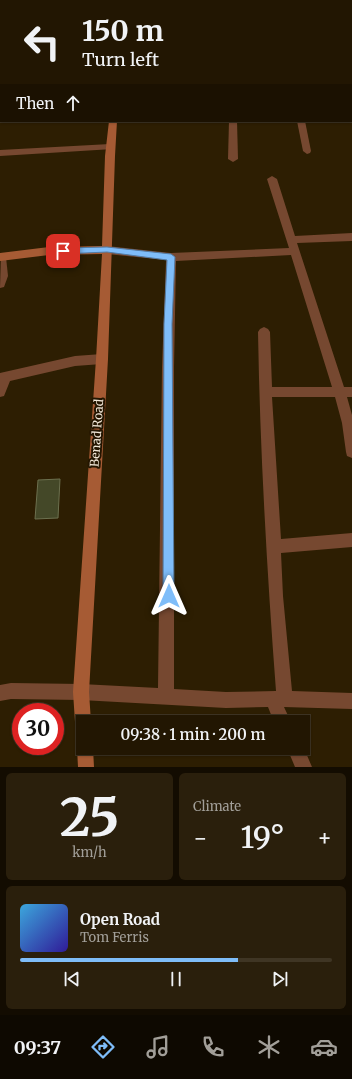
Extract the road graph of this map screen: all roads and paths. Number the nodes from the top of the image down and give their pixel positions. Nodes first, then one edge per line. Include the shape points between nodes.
1 (112, 122) edge
2 (232, 122) edge
3 (301, 122) edge
4 (110, 147) junction
5 (307, 151) dead end
6 (0, 153) edge
7 (233, 159) dead end
8 (272, 179) dead end
9 (352, 237) edge
10 (292, 240) junction
11 (107, 250) junction
12 (295, 252) junction
13 (0, 257) edge
14 (171, 257) junction
15 (0, 284) edge
16 (264, 332) dead end
17 (102, 359) junction
18 (3, 378) edge
19 (339, 391) junction
20 (0, 392) edge
21 (265, 392) junction
22 (352, 392) edge
23 (352, 452) edge
24 (352, 540) edge
25 (274, 547) junction
26 (81, 692) junction
27 (0, 693) edge
28 (166, 696) junction
29 (279, 699) junction
30 (352, 700) edge
31 (83, 715) edge
32 (282, 715) edge
33 (85, 755) edge
34 (298, 755) edge
35 (86, 767) edge
36 (304, 767) edge

1 - 4 main road, Benad Road
2 - 7 street
3 - 5 street
4 - 6 street
4 - 11 main road, Benad Road
8 - 10 street
9 - 10 street
10 - 12 street
11 - 13 main road
11 - 14 street
11 - 17 main road, Benad Road
12 - 14 street
12 - 19 street
13 - 15 street via 3,276
14 - 28 street via 168,324 169,610
16 - 21 street
17 - 18 street via 75,361
17 - 26 main road, Benad Road
18 - 20 street
19 - 21 street
19 - 22 street
19 - 23 street via 348,423
21 - 25 street
24 - 25 street
25 - 29 street
26 - 27 street
26 - 28 street
26 - 31 main road, Benad Road
28 - 29 street via 226,700
29 - 30 street
29 - 32 street
33 - 35 main road
34 - 36 street

